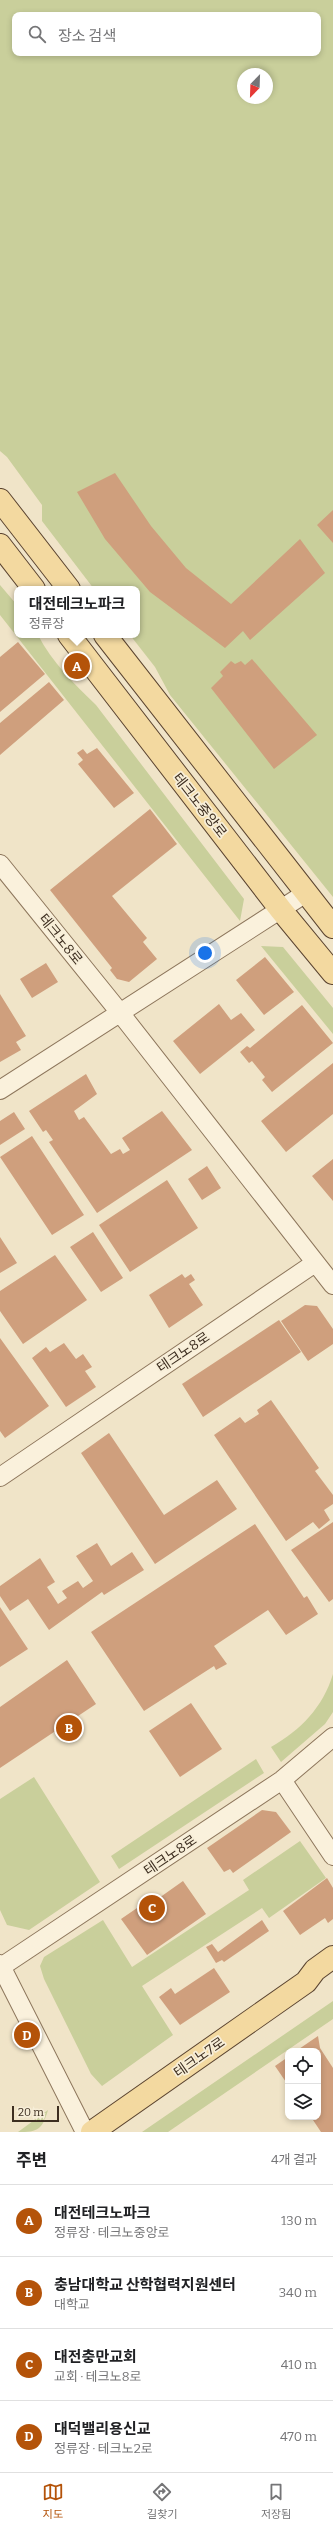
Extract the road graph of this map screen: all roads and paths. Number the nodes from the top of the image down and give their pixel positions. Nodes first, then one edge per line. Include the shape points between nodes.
1 (1, 504) edge
2 (0, 545) edge
3 (32, 586) edge
4 (67, 586) edge
5 (71, 638) edge
6 (107, 638) edge
7 (0, 864) edge
8 (306, 893) junction
9 (281, 910) junction
10 (333, 927) edge
11 (333, 973) edge
12 (121, 1014) junction
13 (0, 1090) edge
14 (315, 1263) junction
15 (333, 1285) edge
16 (0, 1477) edge
17 (333, 1737) edge
18 (282, 1780) junction
19 (333, 1856) edge
20 (333, 1957) edge
21 (1, 1965) edge
22 (333, 1971) edge
23 (306, 1982) junction
24 (85, 2132) edge
25 (92, 2132) edge

1 - 4 main road
2 - 3 main road
5 - 9 main road, 테크노중앙로
6 - 8 main road
7 - 12 street, 테크노8로
8 - 9 street
8 - 10 main road
9 - 11 main road, 테크노중앙로
9 - 12 street
12 - 13 street
12 - 14 street, 테크노8로
14 - 15 street, 테크노8로
14 - 16 street, 테크노8로
17 - 18 street, 테크노8로
18 - 19 street
18 - 21 street, 테크노8로
20 - 23 main road, 테크노7로 via 314,1970
21 - 24 street
22 - 23 main road, 테크노7로 via 319,1980
23 - 25 main road, 테크노7로

